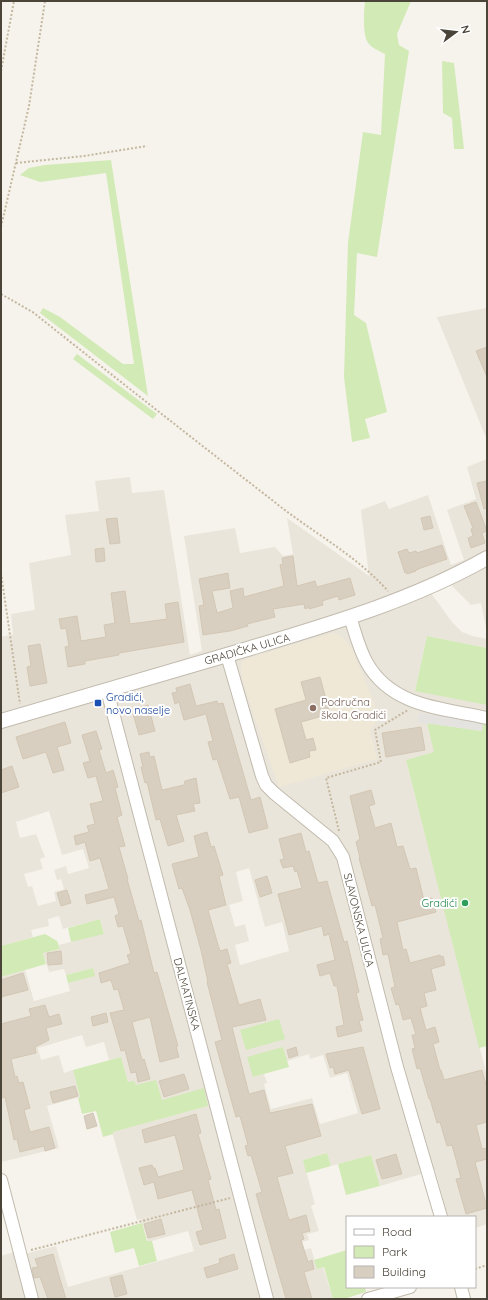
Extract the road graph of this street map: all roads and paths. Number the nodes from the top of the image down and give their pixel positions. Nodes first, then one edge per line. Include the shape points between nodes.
1 (14, 1) edge
2 (45, 1) edge
3 (1, 70) edge
4 (147, 146) dead end
5 (16, 163) junction
6 (1, 227) edge
7 (1, 294) edge
8 (487, 558) edge
9 (1, 572) edge
10 (396, 601) junction
11 (350, 617) junction
12 (227, 655) junction
13 (107, 690) junction
14 (420, 704) junction
15 (21, 715) junction
16 (487, 718) edge
17 (1, 721) edge
18 (340, 834) dead end
19 (1, 1180) edge
20 (239, 1195) junction
21 (441, 1216) edge
22 (20, 1253) junction
23 (487, 1265) edge
24 (476, 1269) edge
25 (406, 1288) edge
26 (461, 1288) edge
27 (32, 1299) edge
28 (267, 1299) edge
29 (368, 1299) edge
30 (464, 1299) edge

1 - 3 path
2 - 5 path via 29,106
4 - 5 path
5 - 6 path
7 - 10 path via 34,313 272,501 343,551 374,576
8 - 10 street, GRADIČKA ULICA
9 - 15 path
10 - 11 street, GRADIČKA ULICA
11 - 12 street, GRADIČKA ULICA
11 - 14 street via 366,662 381,683 406,699
12 - 13 street, GRADIČKA ULICA
12 - 21 street, SLAVONSKA ULICA via 256,760 266,785 333,841 343,857 397,1067
13 - 15 street, GRADIČKA ULICA
13 - 20 street, DALMATINSKA
14 - 16 street
14 - 18 path via 374,730 381,762 326,778
15 - 17 street, GRADIČKA ULICA
19 - 22 street
20 - 22 path
20 - 28 street, DALMATINSKA
22 - 27 street
23 - 24 path
25 - 29 street
26 - 30 street

